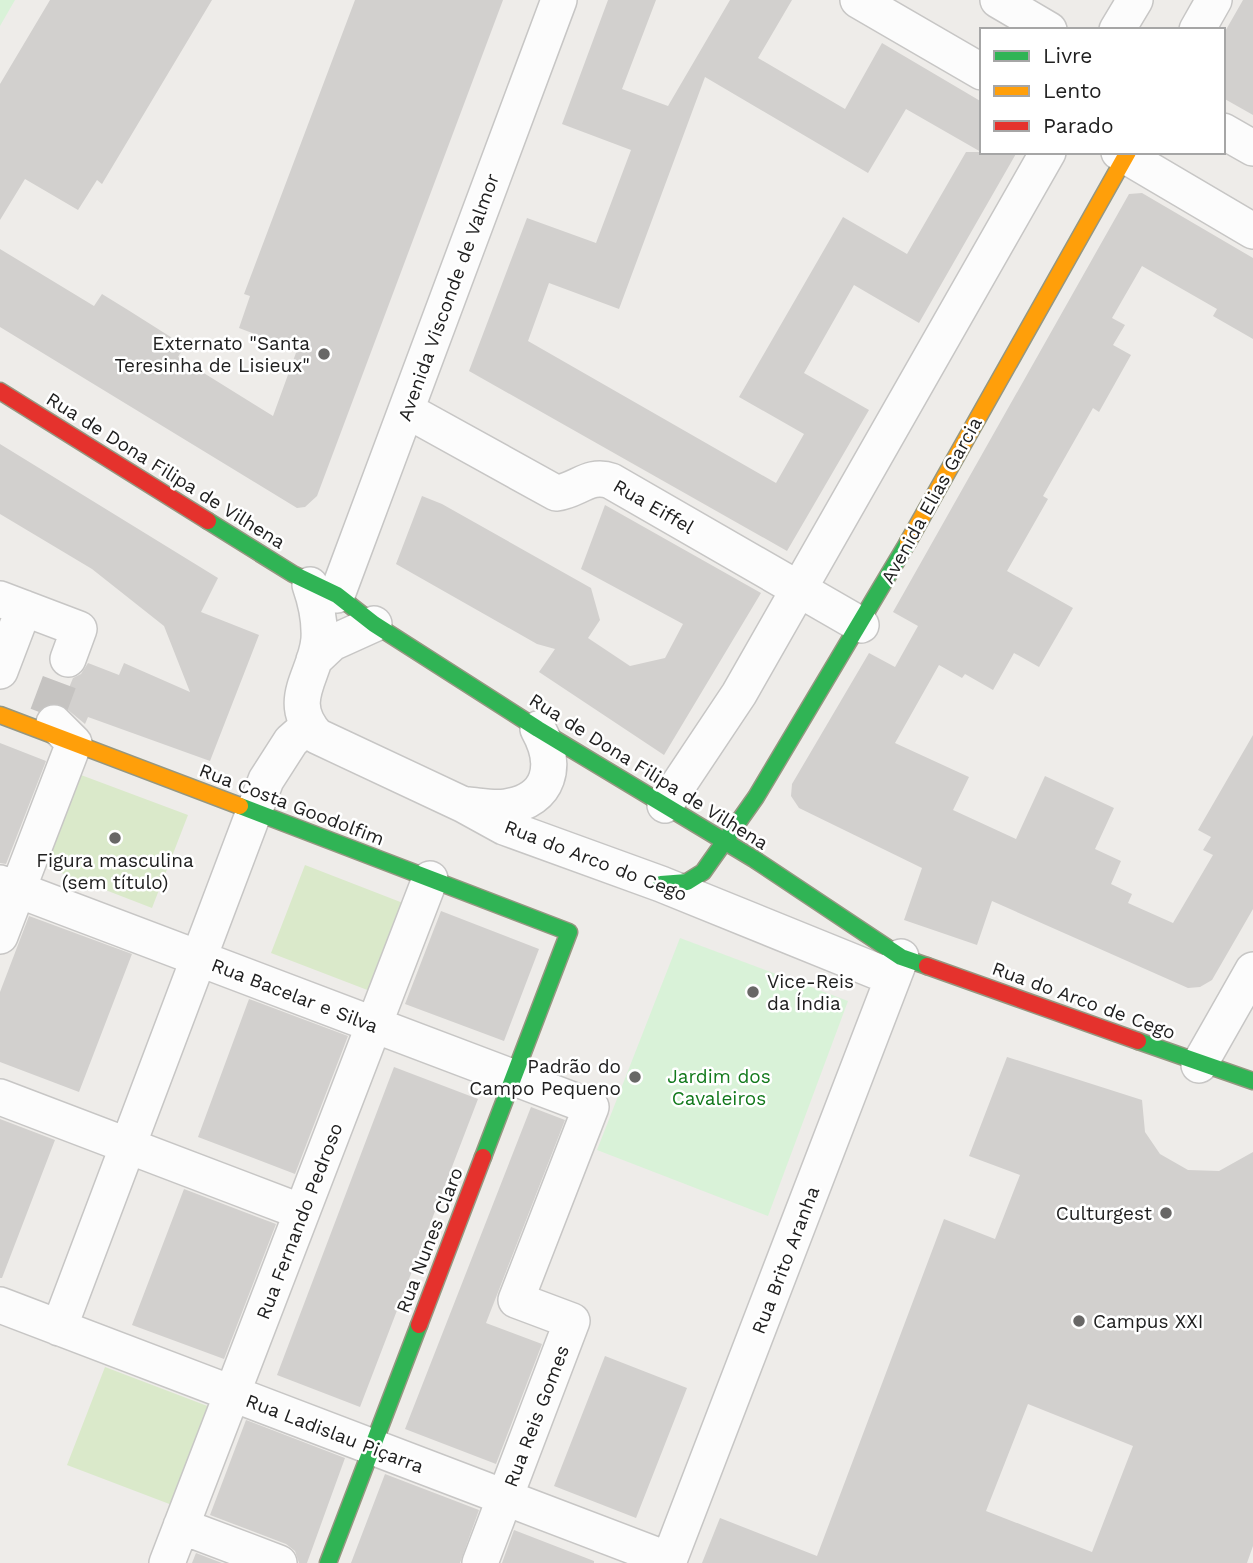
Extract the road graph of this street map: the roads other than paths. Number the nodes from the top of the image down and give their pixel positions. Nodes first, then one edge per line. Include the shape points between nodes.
1 (559, 0) edge
2 (858, 0) edge
3 (998, 0) edge
4 (1135, 0) edge
5 (1214, 0) edge
6 (1046, 28) edge
7 (1118, 28) edge
8 (1198, 28) edge
9 (980, 71) edge
10 (1225, 132) edge
11 (1253, 148) edge
12 (1047, 154) edge
13 (1124, 154) edge
14 (1253, 231) edge
15 (0, 391) edge
16 (406, 410) junction
17 (324, 590) junction
18 (798, 590) junction
19 (12, 603) edge
20 (374, 624) junction
21 (861, 625) junction
22 (68, 659) tunnel mouth
23 (314, 660) junction
24 (0, 671) edge
25 (0, 715) edge
26 (47, 715) dead end
27 (308, 726) junction
28 (538, 729) junction
29 (74, 743) junction
30 (464, 804) junction
31 (664, 805) junction
32 (254, 812) junction
33 (726, 843) junction
34 (430, 879) junction
35 (661, 884) junction
36 (9, 886) edge
37 (569, 932) joint
38 (0, 936) edge
39 (198, 958) junction
40 (897, 967) junction
41 (1253, 970) edge
42 (374, 1025) junction
43 (1199, 1065) junction
44 (1249, 1073) edge
45 (513, 1078) junction
46 (0, 1097) edge
47 (591, 1107) joint
48 (128, 1146) junction
49 (302, 1212) junction
50 (0, 1306) edge
51 (59, 1328) junction
52 (232, 1394) junction
53 (372, 1447) junction
54 (505, 1498) junction
55 (181, 1526) junction
56 (669, 1562) edge
57 (167, 1563) edge
58 (279, 1563) edge
59 (327, 1563) edge
60 (480, 1563) edge

1 - 16 street, Avenida Visconde de Valmor
2 - 9 street
3 - 6 street
4 - 7 street
5 - 8 street
10 - 11 street
12 - 18 street
13 - 14 street
13 - 21 street, Avenida Elias Garcia
15 - 17 street, Rua de Dona Filipa de Vilhena
16 - 17 street, Avenida Visconde de Valmor
16 - 18 street, Rua Eiffel via 556,493 596,478 611,481
17 - 20 street, Rua de Dona Filipa de Vilhena
17 - 23 street
18 - 21 street, Rua Eiffel
18 - 31 street via 740,694
19 - 22 street via 79,629
19 - 24 street
20 - 23 street via 332,643
20 - 28 street, Rua de Dona Filipa de Vilhena
21 - 33 street, Avenida Elias Garcia
23 - 27 street via 301,706
25 - 29 street, Rua Costa Goodolfim
26 - 29 street
27 - 30 street, Rua do Arco do Cego via 326,742
27 - 32 street via 279,757
28 - 30 street via 551,760 547,782 528,800 505,808
28 - 31 street, Rua de Dona Filipa de Vilhena
29 - 32 street, Rua Costa Goodolfim
29 - 36 street
30 - 35 street, Rua do Arco do Cego via 504,827
31 - 33 street, Rua de Dona Filipa de Vilhena
32 - 34 street, Rua Costa Goodolfim
32 - 39 street
33 - 35 street, Avenida Elias Garcia via 703,872 687,882
33 - 40 street, Rua de Dona Filipa de Vilhena
34 - 37 street, Rua Costa Goodolfim
34 - 42 street, Rua Fernando Pedroso
35 - 40 street, Rua do Arco do Cego
36 - 38 street
36 - 39 street, Rua Bacelar e Silva
37 - 45 street, Rua Nunes Claro
39 - 42 street, Rua Bacelar e Silva
39 - 48 street
40 - 43 street, Rua do Arco de Cego
40 - 56 street, Rua Brito Aranha
41 - 43 street
42 - 45 street, Rua Bacelar e Silva
42 - 49 street, Rua Fernando Pedroso
43 - 44 street, Rua do Arco de Cego
45 - 47 street, Rua Bacelar e Silva
45 - 53 street, Rua Nunes Claro
46 - 48 street
47 - 54 street, Rua Reis Gomes via 516,1300 572,1321
48 - 49 street
48 - 51 street
49 - 52 street, Rua Fernando Pedroso
50 - 51 street, Rua Ladislau Piçarra
51 - 52 street, Rua Ladislau Piçarra
52 - 53 street, Rua Ladislau Piçarra
52 - 55 street, Rua Fernando Pedroso
53 - 54 street, Rua Ladislau Piçarra
53 - 59 street, Rua Nunes Claro
54 - 56 street, Rua Ladislau Piçarra
54 - 60 street, Rua Reis Gomes
55 - 57 street, Rua Fernando Pedroso
55 - 58 street

